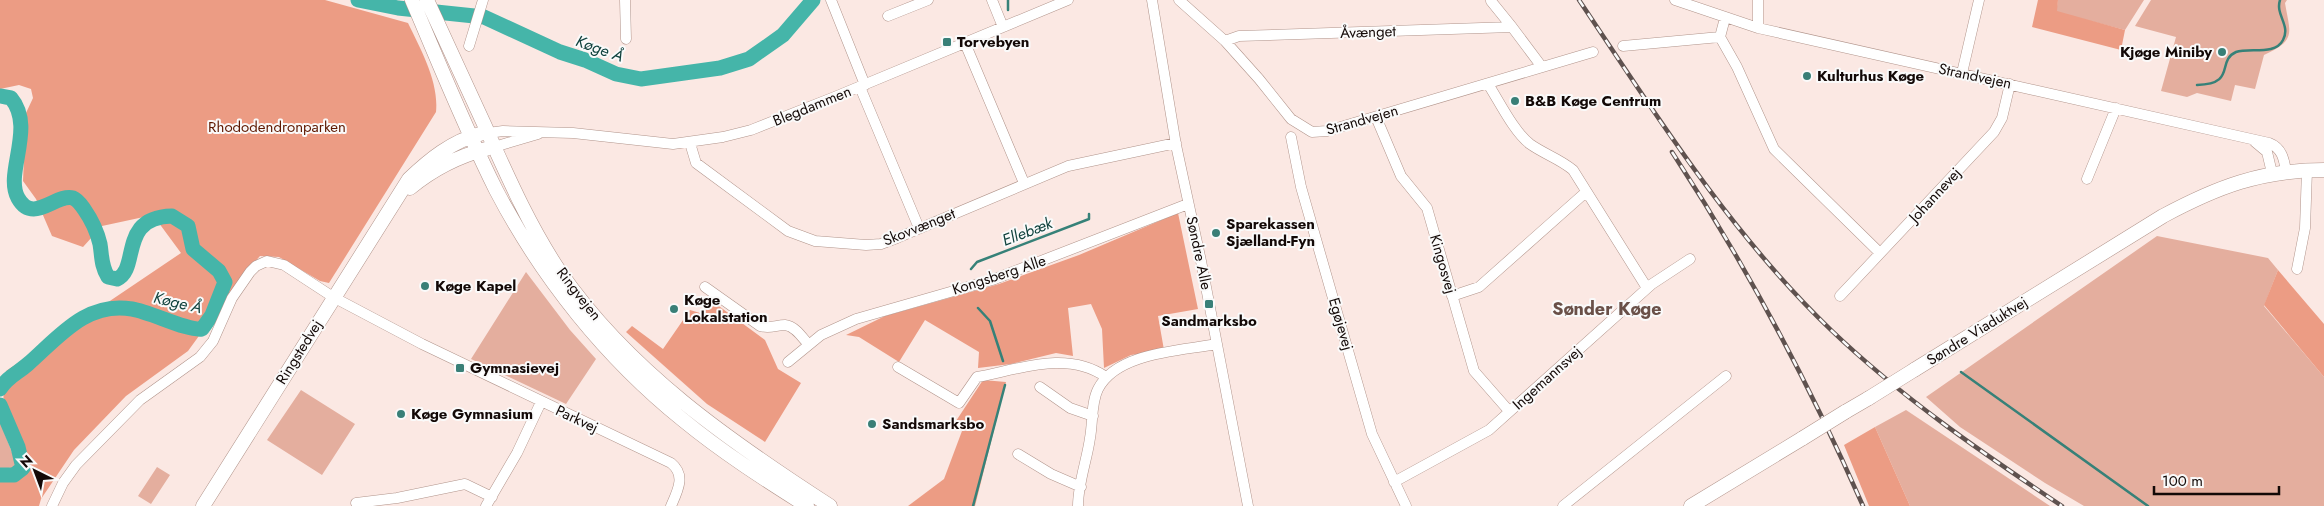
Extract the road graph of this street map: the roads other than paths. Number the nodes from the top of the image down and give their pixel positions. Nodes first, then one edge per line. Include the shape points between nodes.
1 (412, 0) edge
2 (427, 0) edge
3 (625, 0) edge
4 (831, 0) edge
5 (928, 0) edge
6 (992, 0) edge
7 (1068, 0) edge
8 (1152, 0) edge
9 (1179, 0) edge
10 (1491, 0) edge
11 (1675, 0) edge
12 (1758, 0) edge
13 (1978, 0) edge
14 (483, 2) edge
15 (916, 2) edge
16 (888, 16) dead end
17 (1725, 18) junction
18 (1003, 26) junction
19 (1512, 27) junction
20 (1758, 28) junction
21 (1720, 37) junction
22 (626, 39) dead end
23 (1225, 41) junction
24 (965, 42) junction
25 (469, 46) dead end
26 (1623, 46) dead end
27 (1593, 52) dead end
28 (1542, 67) junction
29 (1962, 73) junction
30 (1488, 84) junction
31 (2010, 84) junction
32 (863, 86) junction
33 (2116, 108) junction
34 (1376, 117) junction
35 (488, 132) junction
36 (541, 132) junction
37 (471, 136) junction
38 (1291, 137) dead end
39 (2252, 140) junction
40 (690, 143) junction
41 (1176, 143) junction
42 (494, 147) junction
43 (478, 151) junction
44 (2307, 170) junction
45 (2324, 170) edge
46 (2286, 172) junction
47 (2272, 173) junction
48 (2086, 179) dead end
49 (1024, 183) junction
50 (1586, 192) junction
51 (396, 200) junction
52 (1188, 204) junction
53 (919, 228) junction
54 (1880, 253) junction
55 (1690, 259) dead end
56 (2297, 270) dead end
57 (705, 287) dead end
58 (1647, 288) junction
59 (1452, 296) junction
60 (1840, 296) dead end
61 (333, 297) junction
62 (808, 344) junction
63 (1217, 344) junction
64 (788, 362) dead end
65 (898, 367) dead end
66 (1726, 376) dead end
67 (1106, 377) junction
68 (1040, 387) dead end
69 (541, 402) junction
70 (1509, 411) junction
71 (1093, 416) junction
72 (1018, 454) dead end
73 (1394, 482) junction
74 (1081, 487) junction
75 (489, 502) edge
76 (356, 503) dead end
77 (52, 506) edge
78 (202, 506) edge
79 (672, 506) edge
80 (807, 506) edge
81 (830, 506) edge
82 (1078, 506) edge
83 (1248, 506) edge
84 (1406, 506) edge
85 (1563, 506) edge
86 (1692, 506) edge

1 - 37 main road, Ringvejen
2 - 35 main road, Ringvejen
3 - 22 street
4 - 32 street
5 - 15 street
6 - 18 street
7 - 18 street, Blegdammen
8 - 41 street, Søndre Alle
9 - 23 street, Strandvejen
10 - 19 street
11 - 17 street, Strandvejen
12 - 20 street
13 - 29 street
14 - 25 street
15 - 16 street
17 - 20 street, Strandvejen
17 - 21 street
18 - 24 street, Blegdammen
19 - 23 street, Åvænget via 1238,36
19 - 28 street
20 - 29 street, Strandvejen
21 - 26 street
21 - 54 street via 1774,148
23 - 34 street, Strandvejen via 1290,119 1302,128 1318,133
24 - 32 street, Blegdammen
24 - 49 street
27 - 28 street, Strandvejen
28 - 30 street, Strandvejen
29 - 31 street, Strandvejen
30 - 34 street, Strandvejen
30 - 50 street via 1523,137 1573,170
31 - 33 street, Strandvejen
31 - 54 street, Johannevej via 2000,125
32 - 40 street, Blegdammen via 751,130
32 - 53 street
33 - 39 street, Strandvejen
33 - 48 street
34 - 59 street, Kingosvej via 1400,176 1427,208
35 - 36 street, Blegdammen
35 - 37 main road, Ringstedvej
35 - 42 main road, Ringvejen
36 - 40 street, Blegdammen
36 - 42 street, Blegdammen
37 - 43 main road, Ringvejen
37 - 51 main road, Ringstedvej via 428,161 409,179
38 - 73 street, Egøjevej via 1301,187 1372,434
39 - 46 street, Strandvejen via 2275,146 2284,157
39 - 47 street via 2267,152
40 - 53 street, Skovvænget via 696,163 788,231 801,237 815,241 881,244
41 - 49 street, Skovvænget via 1081,162
41 - 52 street, Søndre Alle
42 - 43 main road, Ringstedvej
42 - 81 main road, Ringvejen via 534,230 561,272 615,338 691,409
43 - 51 main road, Ringstedvej via 434,171
43 - 80 main road, Ringvejen via 496,190 543,267 606,347 682,420 742,465
44 - 45 main road
44 - 46 main road
44 - 56 street via 2305,228
46 - 47 main road
47 - 86 main road, Søndre Viaduktvej, bridge via 2215,190 2163,216
49 - 53 street, Skovvænget
50 - 58 street
50 - 59 street via 1480,287
51 - 61 main road, Ringstedvej
52 - 62 street, Kongsberg Alle via 992,280 856,319
52 - 63 street, Søndre Alle
54 - 60 street, Johannevej
55 - 58 street, Ingemannsvej
57 - 62 street via 760,326 786,325 794,328
58 - 70 street, Ingemannsvej
59 - 70 street, Kingosvej via 1474,371
61 - 69 street, Parkvej
61 - 77 street, Parkvej via 284,265 266,261 256,266 232,298 213,340 200,357 140,400 76,465
61 - 78 main road, Ringstedvej
62 - 64 street, Kongsberg Alle
63 - 67 street via 1138,359 1118,367
63 - 83 street, Søndre Alle
65 - 67 street via 959,403 977,377 1024,367 1070,362 1087,366
66 - 85 street
67 - 71 street via 1096,394
68 - 71 street via 1070,408
69 - 75 street via 518,453
69 - 79 street, Parkvej via 676,467 680,481
70 - 73 street, Ingemannsvej via 1489,430
71 - 74 street
72 - 74 street
73 - 84 street, Egøjevej
74 - 82 street
75 - 76 street via 465,484

